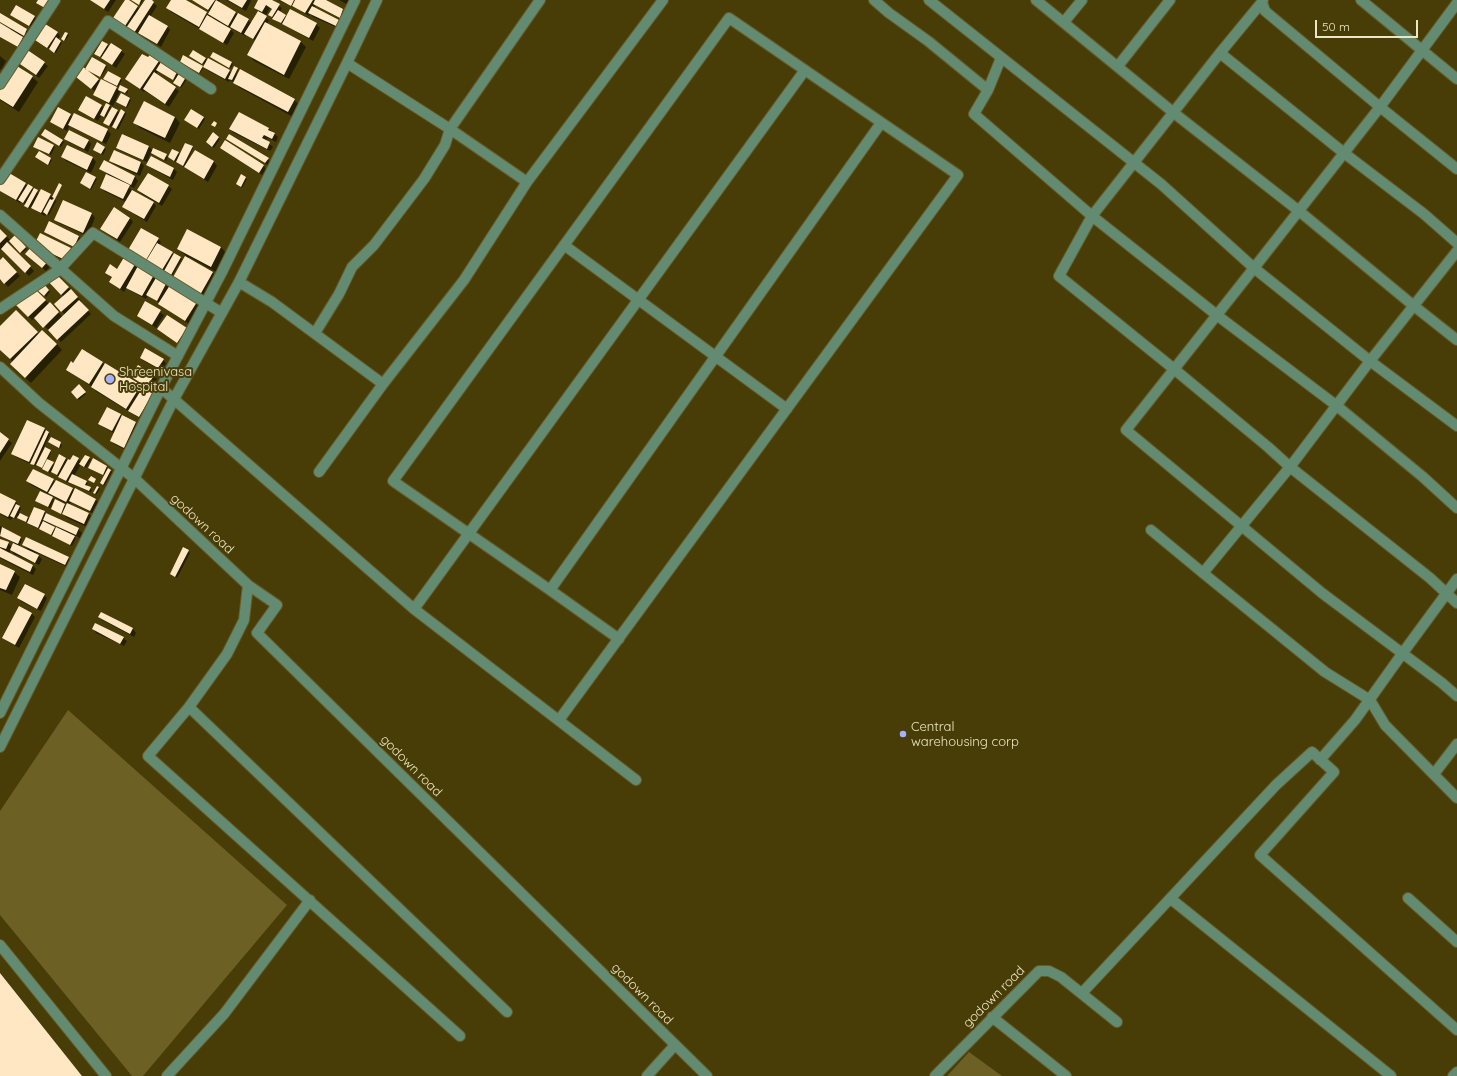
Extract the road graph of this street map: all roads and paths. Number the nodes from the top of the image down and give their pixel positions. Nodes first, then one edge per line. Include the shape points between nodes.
1 (55, 0) edge
2 (355, 0) edge
3 (377, 0) edge
4 (540, 0) edge
5 (663, 0) edge
6 (874, 0) edge
7 (929, 0) edge
8 (1036, 0) edge
9 (1082, 0) edge
10 (1170, 0) edge
11 (1361, 0) edge
12 (1262, 1) edge
13 (1457, 3) edge
14 (1064, 22) junction
15 (1422, 50) junction
16 (1220, 53) junction
17 (1001, 58) junction
18 (348, 63) junction
19 (1118, 66) junction
20 (805, 70) junction
21 (1457, 79) edge
22 (0, 84) edge
23 (211, 89) dead end
24 (988, 90) junction
25 (1380, 107) junction
26 (1174, 113) junction
27 (881, 123) junction
28 (450, 129) junction
29 (1344, 153) junction
30 (1134, 163) junction
31 (1457, 169) edge
32 (0, 179) edge
33 (527, 182) junction
34 (1298, 211) junction
35 (0, 215) edge
36 (1092, 216) junction
37 (1457, 243) edge
38 (564, 245) junction
39 (1457, 251) edge
40 (59, 268) junction
41 (1254, 268) junction
42 (239, 282) junction
43 (638, 299) junction
44 (206, 303) junction
45 (1414, 306) junction
46 (0, 309) edge
47 (222, 313) junction
48 (1218, 316) junction
49 (315, 333) junction
50 (1457, 340) edge
51 (178, 356) junction
52 (716, 356) junction
53 (1370, 360) junction
54 (0, 367) edge
55 (1174, 369) junction
56 (383, 384) junction
57 (161, 388) junction
58 (174, 399) junction
59 (1337, 406) junction
60 (787, 409) junction
61 (1457, 426) edge
62 (1290, 467) junction
63 (122, 468) junction
64 (319, 472) dead end
65 (135, 479) junction
66 (1457, 508) edge
67 (1240, 527) junction
68 (1151, 530) dead end
69 (468, 533) junction
70 (1203, 573) junction
71 (1457, 579) edge
72 (248, 585) junction
73 (550, 590) junction
74 (1447, 594) junction
75 (1457, 603) edge
76 (414, 609) junction
77 (619, 639) junction
78 (1402, 654) junction
79 (1457, 696) edge
80 (1370, 700) junction
81 (189, 707) junction
82 (0, 713) edge
83 (559, 720) junction
84 (1457, 744) edge
85 (0, 747) edge
86 (1320, 760) junction
87 (1434, 774) junction
88 (636, 780) dead end
89 (1457, 798) edge
90 (1408, 898) dead end
91 (1171, 899) junction
92 (310, 900) junction
93 (1457, 942) edge
94 (0, 945) edge
95 (1082, 994) junction
96 (507, 1012) dead end
97 (992, 1018) junction
98 (1117, 1022) dead end
99 (1457, 1030) edge
100 (460, 1036) dead end
101 (675, 1045) junction
102 (1457, 1072) edge
103 (106, 1076) edge
104 (167, 1076) edge
105 (647, 1076) edge
106 (707, 1076) edge
107 (935, 1076) edge
108 (1066, 1076) edge
109 (1391, 1076) edge
110 (1453, 1076) edge

1 - 22 street
2 - 44 street
3 - 18 street
4 - 28 street
5 - 33 street
6 - 24 street via 928,40
7 - 17 street
8 - 14 street
9 - 14 street
10 - 19 street
11 - 15 street
12 - 16 street
12 - 25 street via 1265,11
13 - 15 street
14 - 19 street
15 - 21 street
15 - 25 street
16 - 26 street
16 - 29 street
17 - 24 street
17 - 30 street
18 - 28 street
18 - 42 street
19 - 26 street
20 - 27 street
20 - 38 street via 729,18
20 - 43 street
23 - 32 street via 108,21
24 - 36 street via 974,114
25 - 29 street
25 - 31 street
26 - 30 street
26 - 34 street
27 - 52 street
27 - 60 street via 958,175
28 - 33 street
28 - 49 street via 445,145 424,179 374,245 352,268
29 - 34 street
29 - 37 street via 1424,214
30 - 36 street
30 - 41 street
33 - 56 street via 464,280
34 - 41 street
34 - 45 street
35 - 40 street
36 - 48 street
36 - 55 street via 1059,276
38 - 43 street
38 - 69 street via 393,481
39 - 45 street
40 - 44 street via 93,233
40 - 46 street
40 - 51 street via 114,316
41 - 48 street
41 - 53 street
42 - 47 street
42 - 49 street
43 - 52 street
43 - 69 street
44 - 47 street
44 - 51 street
45 - 50 street
45 - 53 street
47 - 58 street
48 - 55 street
48 - 59 street
49 - 56 street
51 - 57 street
52 - 60 street
52 - 73 street
53 - 59 street
53 - 61 street
54 - 63 street, godown road via 39,403
55 - 62 street
55 - 67 street via 1126,430
56 - 64 street
57 - 58 street
57 - 63 street
58 - 65 street
58 - 76 street
59 - 62 street
59 - 66 street via 1423,476
60 - 77 street
62 - 67 street
62 - 74 street
63 - 65 street, godown road
63 - 82 street
65 - 72 street, godown road
65 - 85 street
67 - 70 street
67 - 78 street
68 - 70 street
69 - 73 street
69 - 76 street
70 - 80 street via 1325,672
71 - 74 street
72 - 81 street via 244,620 227,654
72 - 101 street, godown road via 277,605 257,633
73 - 77 street
74 - 75 street
74 - 78 street
76 - 83 street
77 - 83 street
78 - 79 street
78 - 80 street
80 - 86 street
80 - 87 street via 1385,725
81 - 92 street via 148,756
81 - 96 street
83 - 88 street
84 - 87 street
86 - 91 street via 1312,752 1276,785
86 - 99 street via 1334,772 1260,855
87 - 89 street
90 - 93 street
91 - 95 street
91 - 109 street
92 - 100 street
92 - 104 street via 224,1014
94 - 103 street
95 - 97 street, godown road via 1061,977 1049,971 1039,971
95 - 98 street, godown road
97 - 107 street, godown road
97 - 108 street
101 - 105 street
101 - 106 street, godown road
102 - 110 street

